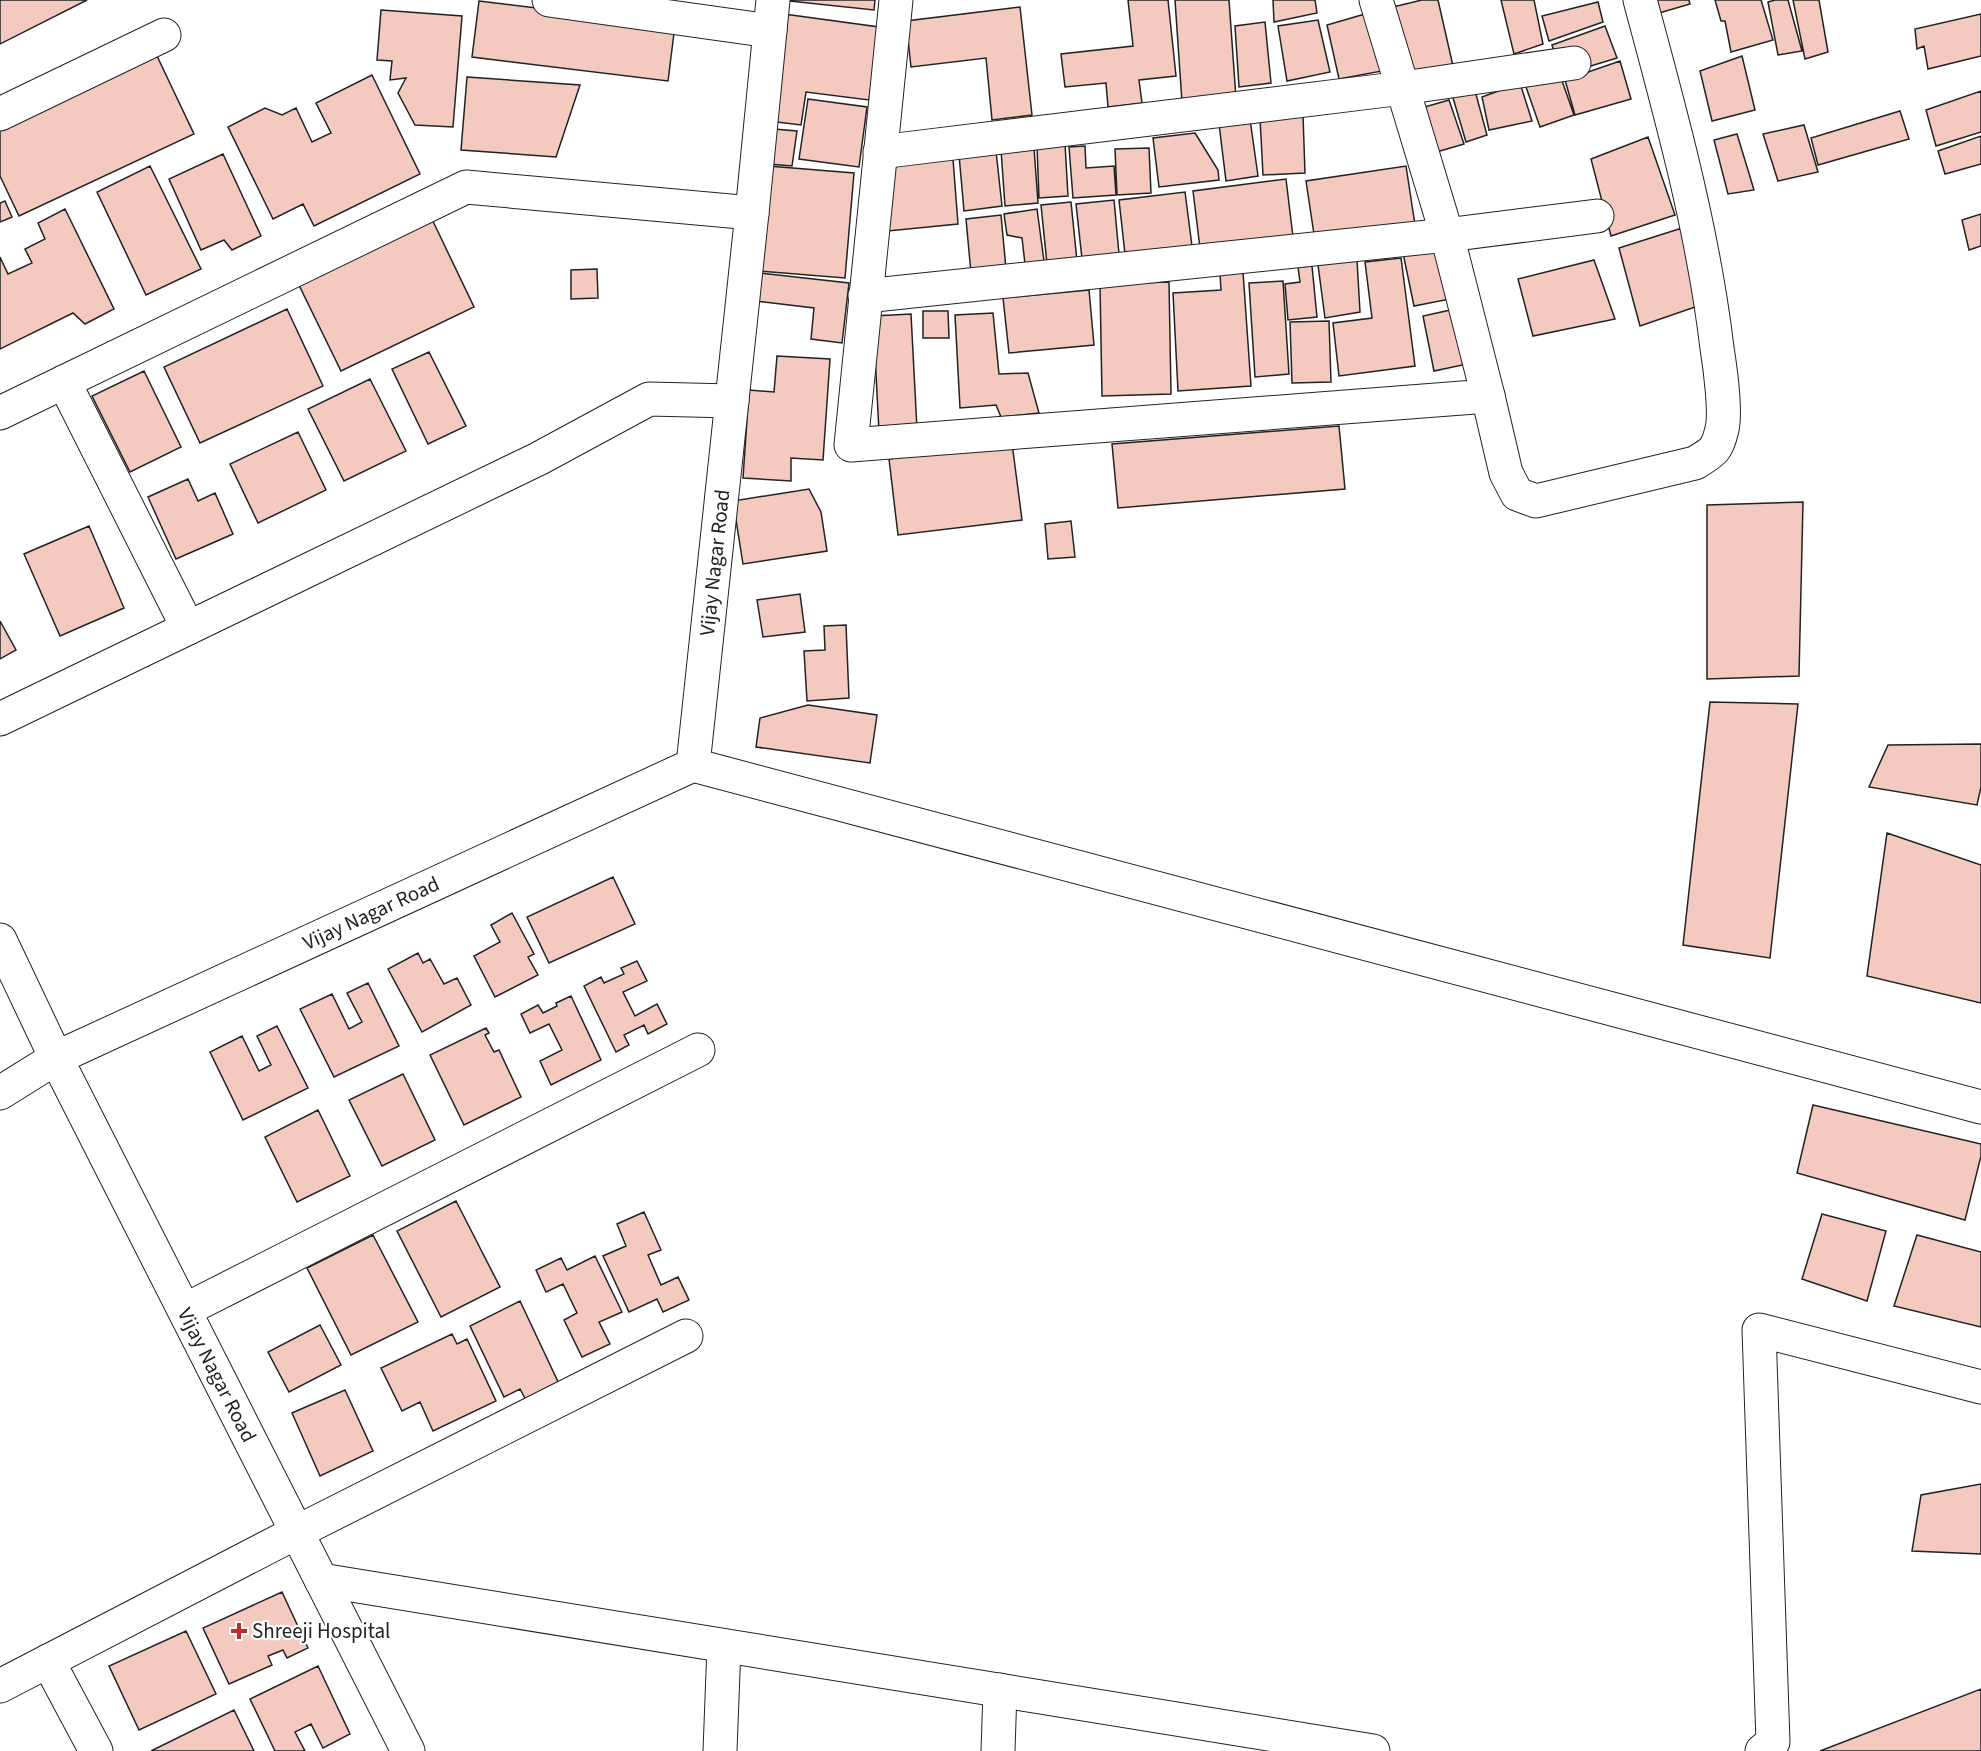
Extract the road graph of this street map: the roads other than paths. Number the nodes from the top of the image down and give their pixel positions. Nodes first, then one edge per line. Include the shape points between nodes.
1 (549, 0) edge
2 (896, 0) edge
3 (1376, 0) edge
4 (1640, 0) edge
5 (771, 15) edge
6 (164, 35) dead end
7 (1574, 63) dead end
8 (1403, 88) junction
9 (0, 114) edge
10 (880, 152) junction
11 (752, 213) junction
12 (1597, 216) dead end
13 (1447, 235) junction
14 (865, 296) junction
15 (64, 382) junction
16 (1488, 396) junction
17 (732, 401) junction
18 (0, 413) edge
19 (188, 627) junction
20 (0, 718) edge
21 (693, 765) junction
22 (0, 940) edge
23 (698, 1050) dead end
24 (56, 1058) junction
25 (0, 1093) edge
26 (1981, 1107) edge
27 (185, 1311) junction
28 (686, 1336) dead end
29 (1981, 1387) edge
30 (297, 1532) junction
31 (321, 1581) junction
32 (724, 1646) junction
33 (48, 1661) junction
34 (0, 1686) edge
35 (1000, 1690) junction
36 (96, 1751) edge
37 (408, 1751) edge
38 (720, 1751) edge
39 (998, 1751) edge
40 (1373, 1751) edge
41 (1762, 1751) edge

1 - 5 street
2 - 10 street
3 - 8 street
4 - 16 street via 1679,147 1712,298 1723,427 1714,451 1695,463 1536,501 1517,494 1506,473
5 - 11 street, Vijay Nagar Road
6 - 9 street
7 - 8 street
8 - 10 street
8 - 13 street
10 - 14 street
11 - 15 street via 466,187
11 - 17 street, Vijay Nagar Road
12 - 13 street
13 - 14 street
13 - 16 street
14 - 16 street via 850,445
15 - 18 street
15 - 19 street
17 - 19 street via 649,399 538,459
17 - 21 street, Vijay Nagar Road
19 - 20 street
21 - 24 street, Vijay Nagar Road
21 - 26 street
22 - 24 street
23 - 27 street
24 - 25 street
24 - 27 street, Vijay Nagar Road
27 - 30 street, Vijay Nagar Road
28 - 30 street
29 - 41 street via 1759,1330 1773,1742
30 - 31 street, Vijay Nagar Road
30 - 33 street
31 - 32 street
31 - 37 street, Vijay Nagar Road
32 - 35 street
32 - 38 street
33 - 34 street
33 - 36 street
35 - 39 street
35 - 40 street

